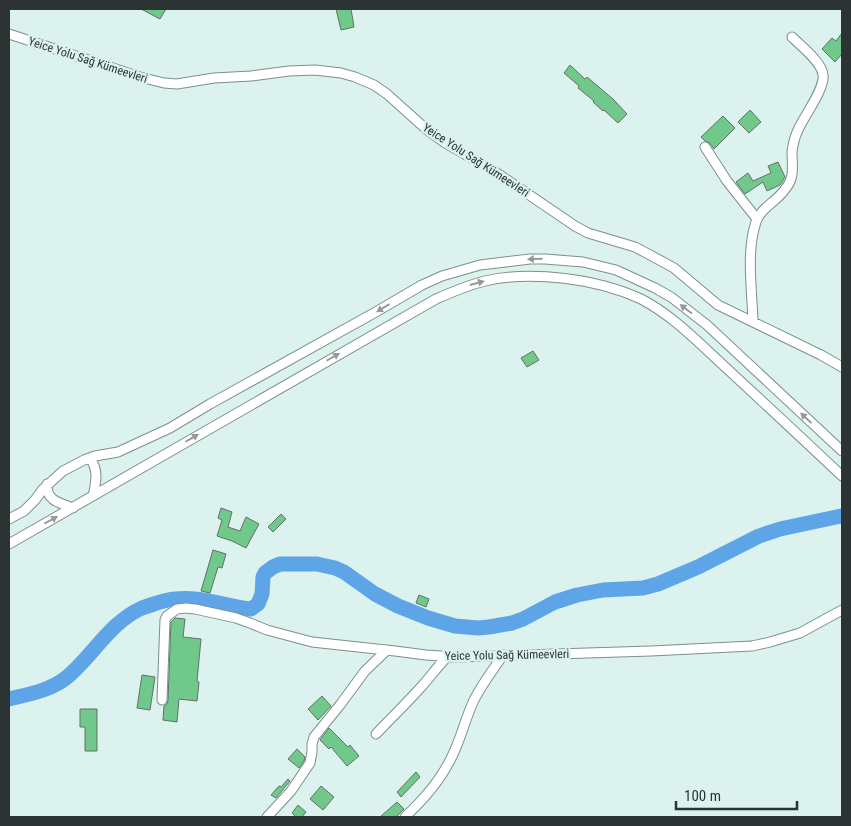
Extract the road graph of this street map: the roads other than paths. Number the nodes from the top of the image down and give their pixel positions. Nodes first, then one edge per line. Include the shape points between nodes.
1 (9, 34) edge
2 (792, 37) dead end
3 (705, 147) dead end
4 (757, 219) junction
5 (753, 321) junction
6 (842, 367) edge
7 (842, 451) edge
8 (90, 458) junction
9 (842, 476) edge
10 (47, 484) junction
11 (93, 496) junction
12 (73, 508) junction
13 (9, 519) edge
14 (9, 544) edge
15 (842, 610) edge
16 (387, 650) junction
17 (503, 655) junction
18 (448, 657) junction
19 (162, 700) dead end
20 (376, 734) dead end
21 (267, 817) edge
22 (405, 817) edge

1 - 5 street, Yeice Yolu Sağ Kümeevleri via 164,83 315,70 355,77 374,85 444,142 497,173 575,226 652,256 674,268 718,305
2 - 4 street via 820,67 823,80 798,129 792,152 790,183
3 - 4 street
4 - 5 street via 751,254
5 - 6 street, Yeice Yolu Sağ Kümeevleri
7 -> 8 street via 707,325 671,297 616,270 565,260 530,259 480,265 422,285 170,428 118,452
8 - 10 street via 63,471
8 - 11 street via 96,477
11 -> 9 street via 436,299 487,280 539,276 613,289 652,306 692,336
10 - 12 street via 52,498
10 - 13 street via 24,511
11 - 12 street
14 -> 12 street
15 - 17 street, Yeice Yolu Sağ Kümeevleri via 800,633 752,646
16 - 18 street, Yeice Yolu Sağ Kümeevleri
16 - 19 street, Yeice Yolu Sağ Kümeevleri via 312,642 220,614 177,609 167,616 164,624
16 - 21 street via 365,671 314,736 310,763
17 - 18 street, Yeice Yolu Sağ Kümeevleri
17 - 22 street via 474,700 448,765 429,793
18 - 20 street

